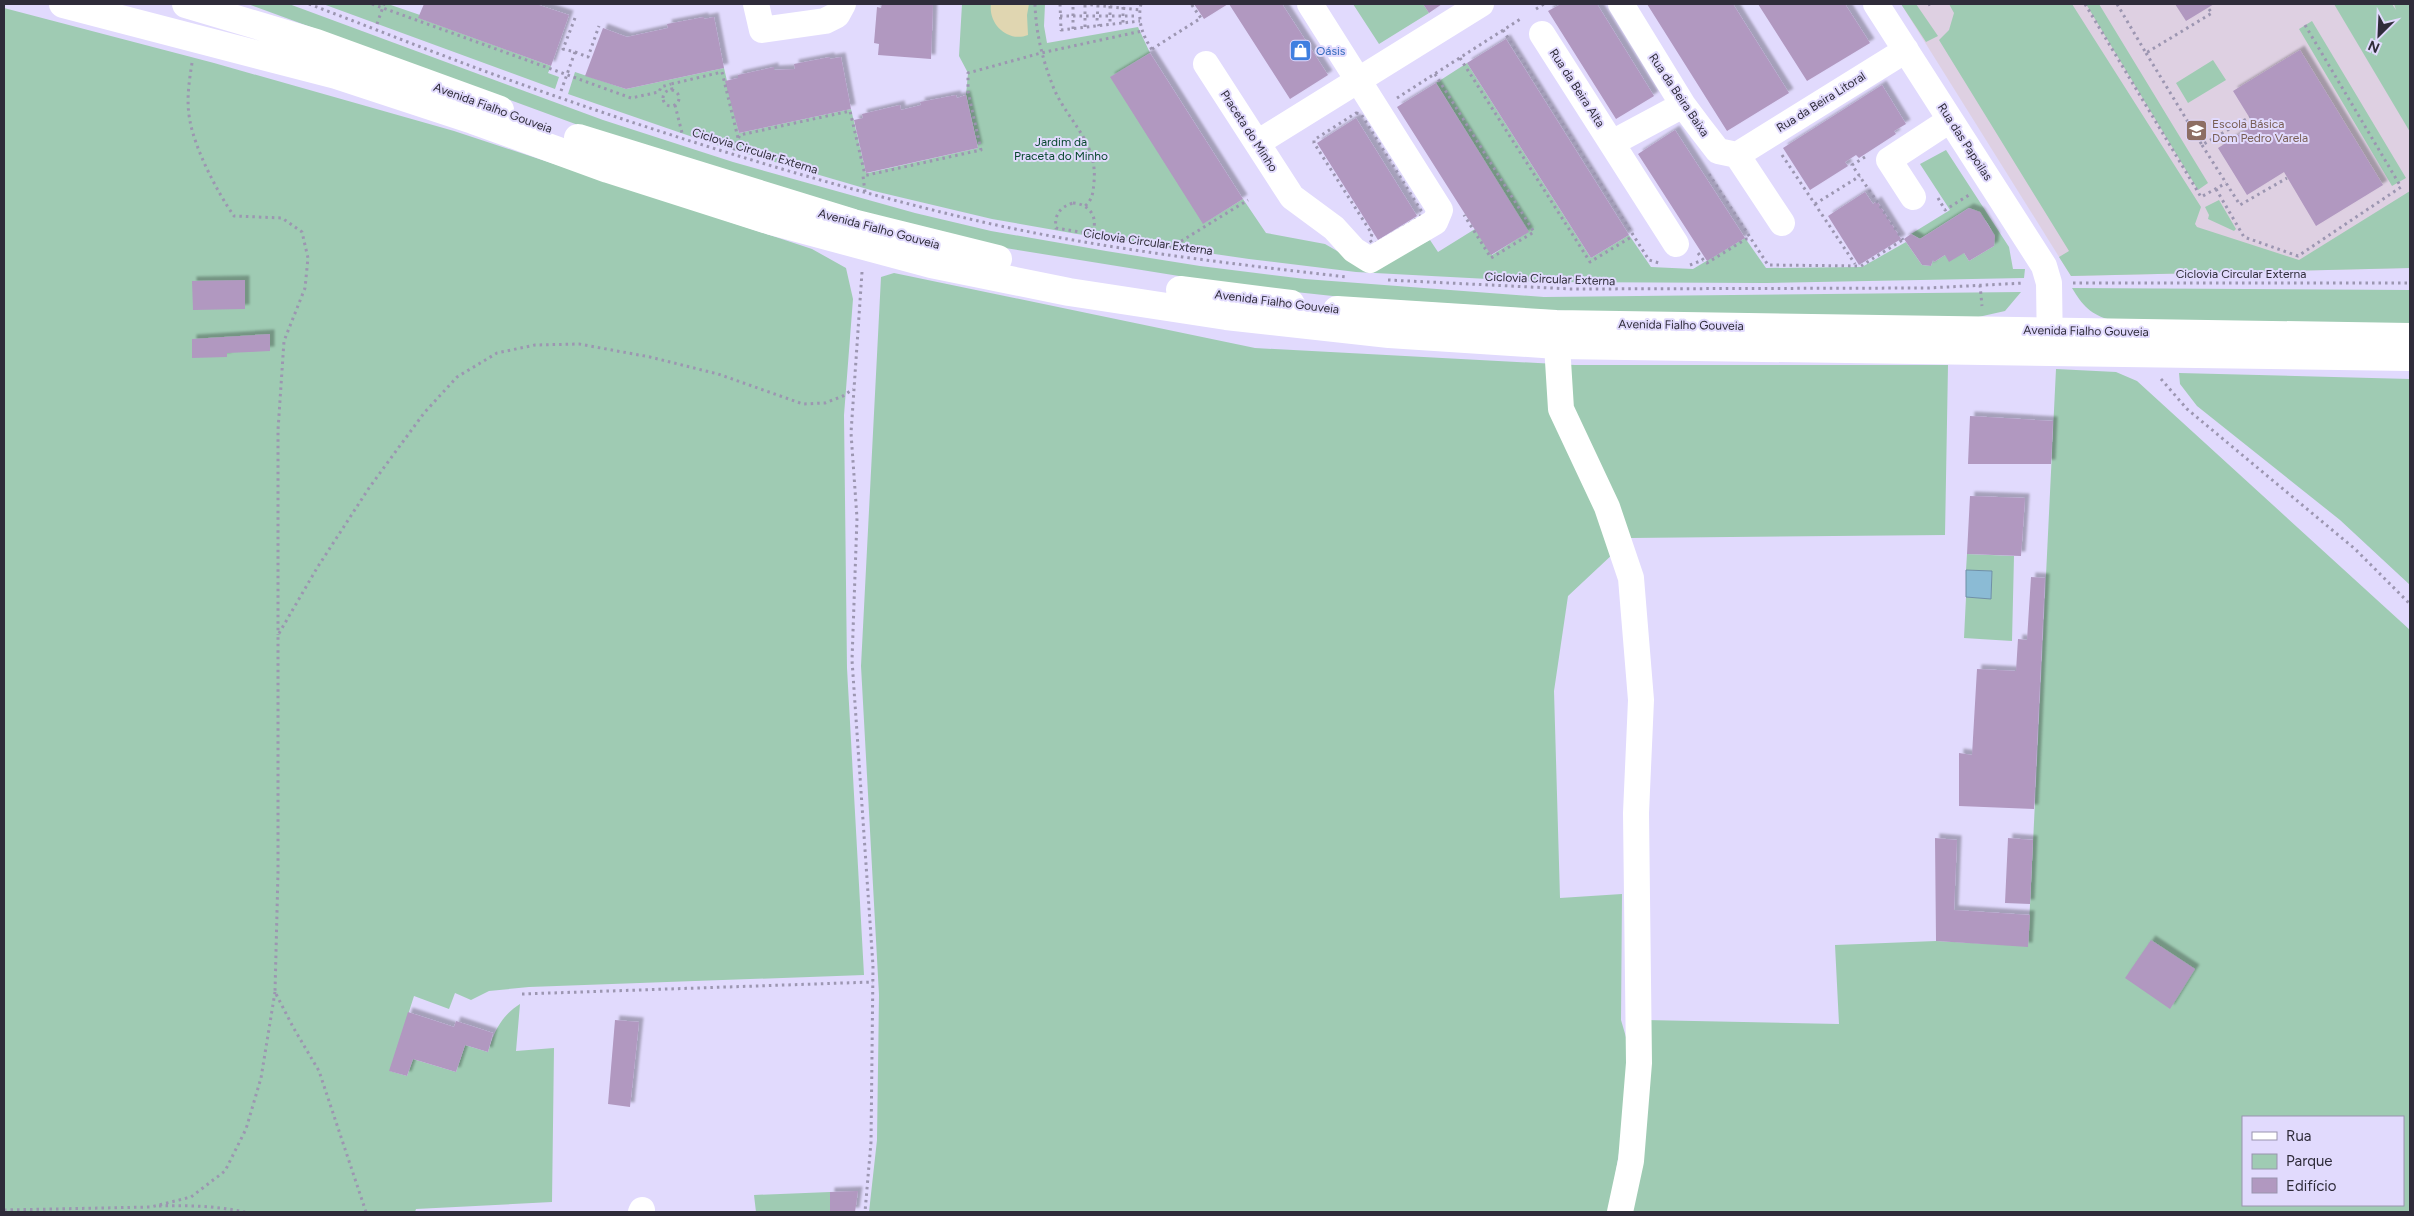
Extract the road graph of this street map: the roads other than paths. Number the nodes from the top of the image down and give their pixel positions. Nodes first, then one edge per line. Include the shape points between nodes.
1 (63, 4) edge
2 (186, 4) edge
3 (756, 4) edge
4 (842, 4) edge
5 (1310, 4) edge
6 (1481, 4) edge
7 (1621, 4) edge
8 (1876, 4) edge
9 (1533, 20) road end
10 (1906, 50) junction
11 (1206, 64) dead end
12 (1357, 80) junction
13 (1683, 105) junction
14 (1950, 120) junction
15 (1612, 143) junction
16 (1257, 144) junction
17 (1737, 155) junction
18 (1914, 197) dead end
19 (1782, 223) dead end
20 (1687, 248) road end
21 (2410, 337) edge
22 (2050, 341) junction
23 (1557, 345) junction
24 (2410, 357) edge
25 (1620, 1212) edge

1 - 23 main road, Avenida Fialho Gouveia via 336,75 608,169 772,221 931,264 1069,292 1226,316 1389,334
2 - 22 main road, Avenida Fialho Gouveia via 316,44 605,148 852,223 1038,268 1194,292 1358,312 1556,324
3 - 4 street via 762,30 825,21 837,15
5 - 12 street
6 - 12 street
7 - 13 street, Rua da Beira Baixa
8 - 10 street, Rua das Papoilas
9 - 15 street, Rua da Beira Alta
10 - 14 street, Rua das Papoilas
10 - 17 street, Rua da Beira Litoral
11 - 16 street, Praceta do Minho
12 - 16 street
12 - 16 street, Praceta do Minho via 1440,210 1435,222 1370,260 1292,197
13 - 15 street
13 - 17 street, Rua da Beira Baixa via 1718,151
14 - 18 street via 1888,160
14 - 22 street, Rua das Papoilas via 2044,266 2060,283
15 - 20 street, Rua da Beira Alta
17 - 19 street
21 - 22 main road, Avenida Fialho Gouveia
22 - 23 main road, Avenida Fialho Gouveia
22 - 24 main road, Avenida Fialho Gouveia via 2146,352
23 - 25 street via 1561,409 1607,507 1631,578 1641,700 1636,813 1639,1063 1631,1161

